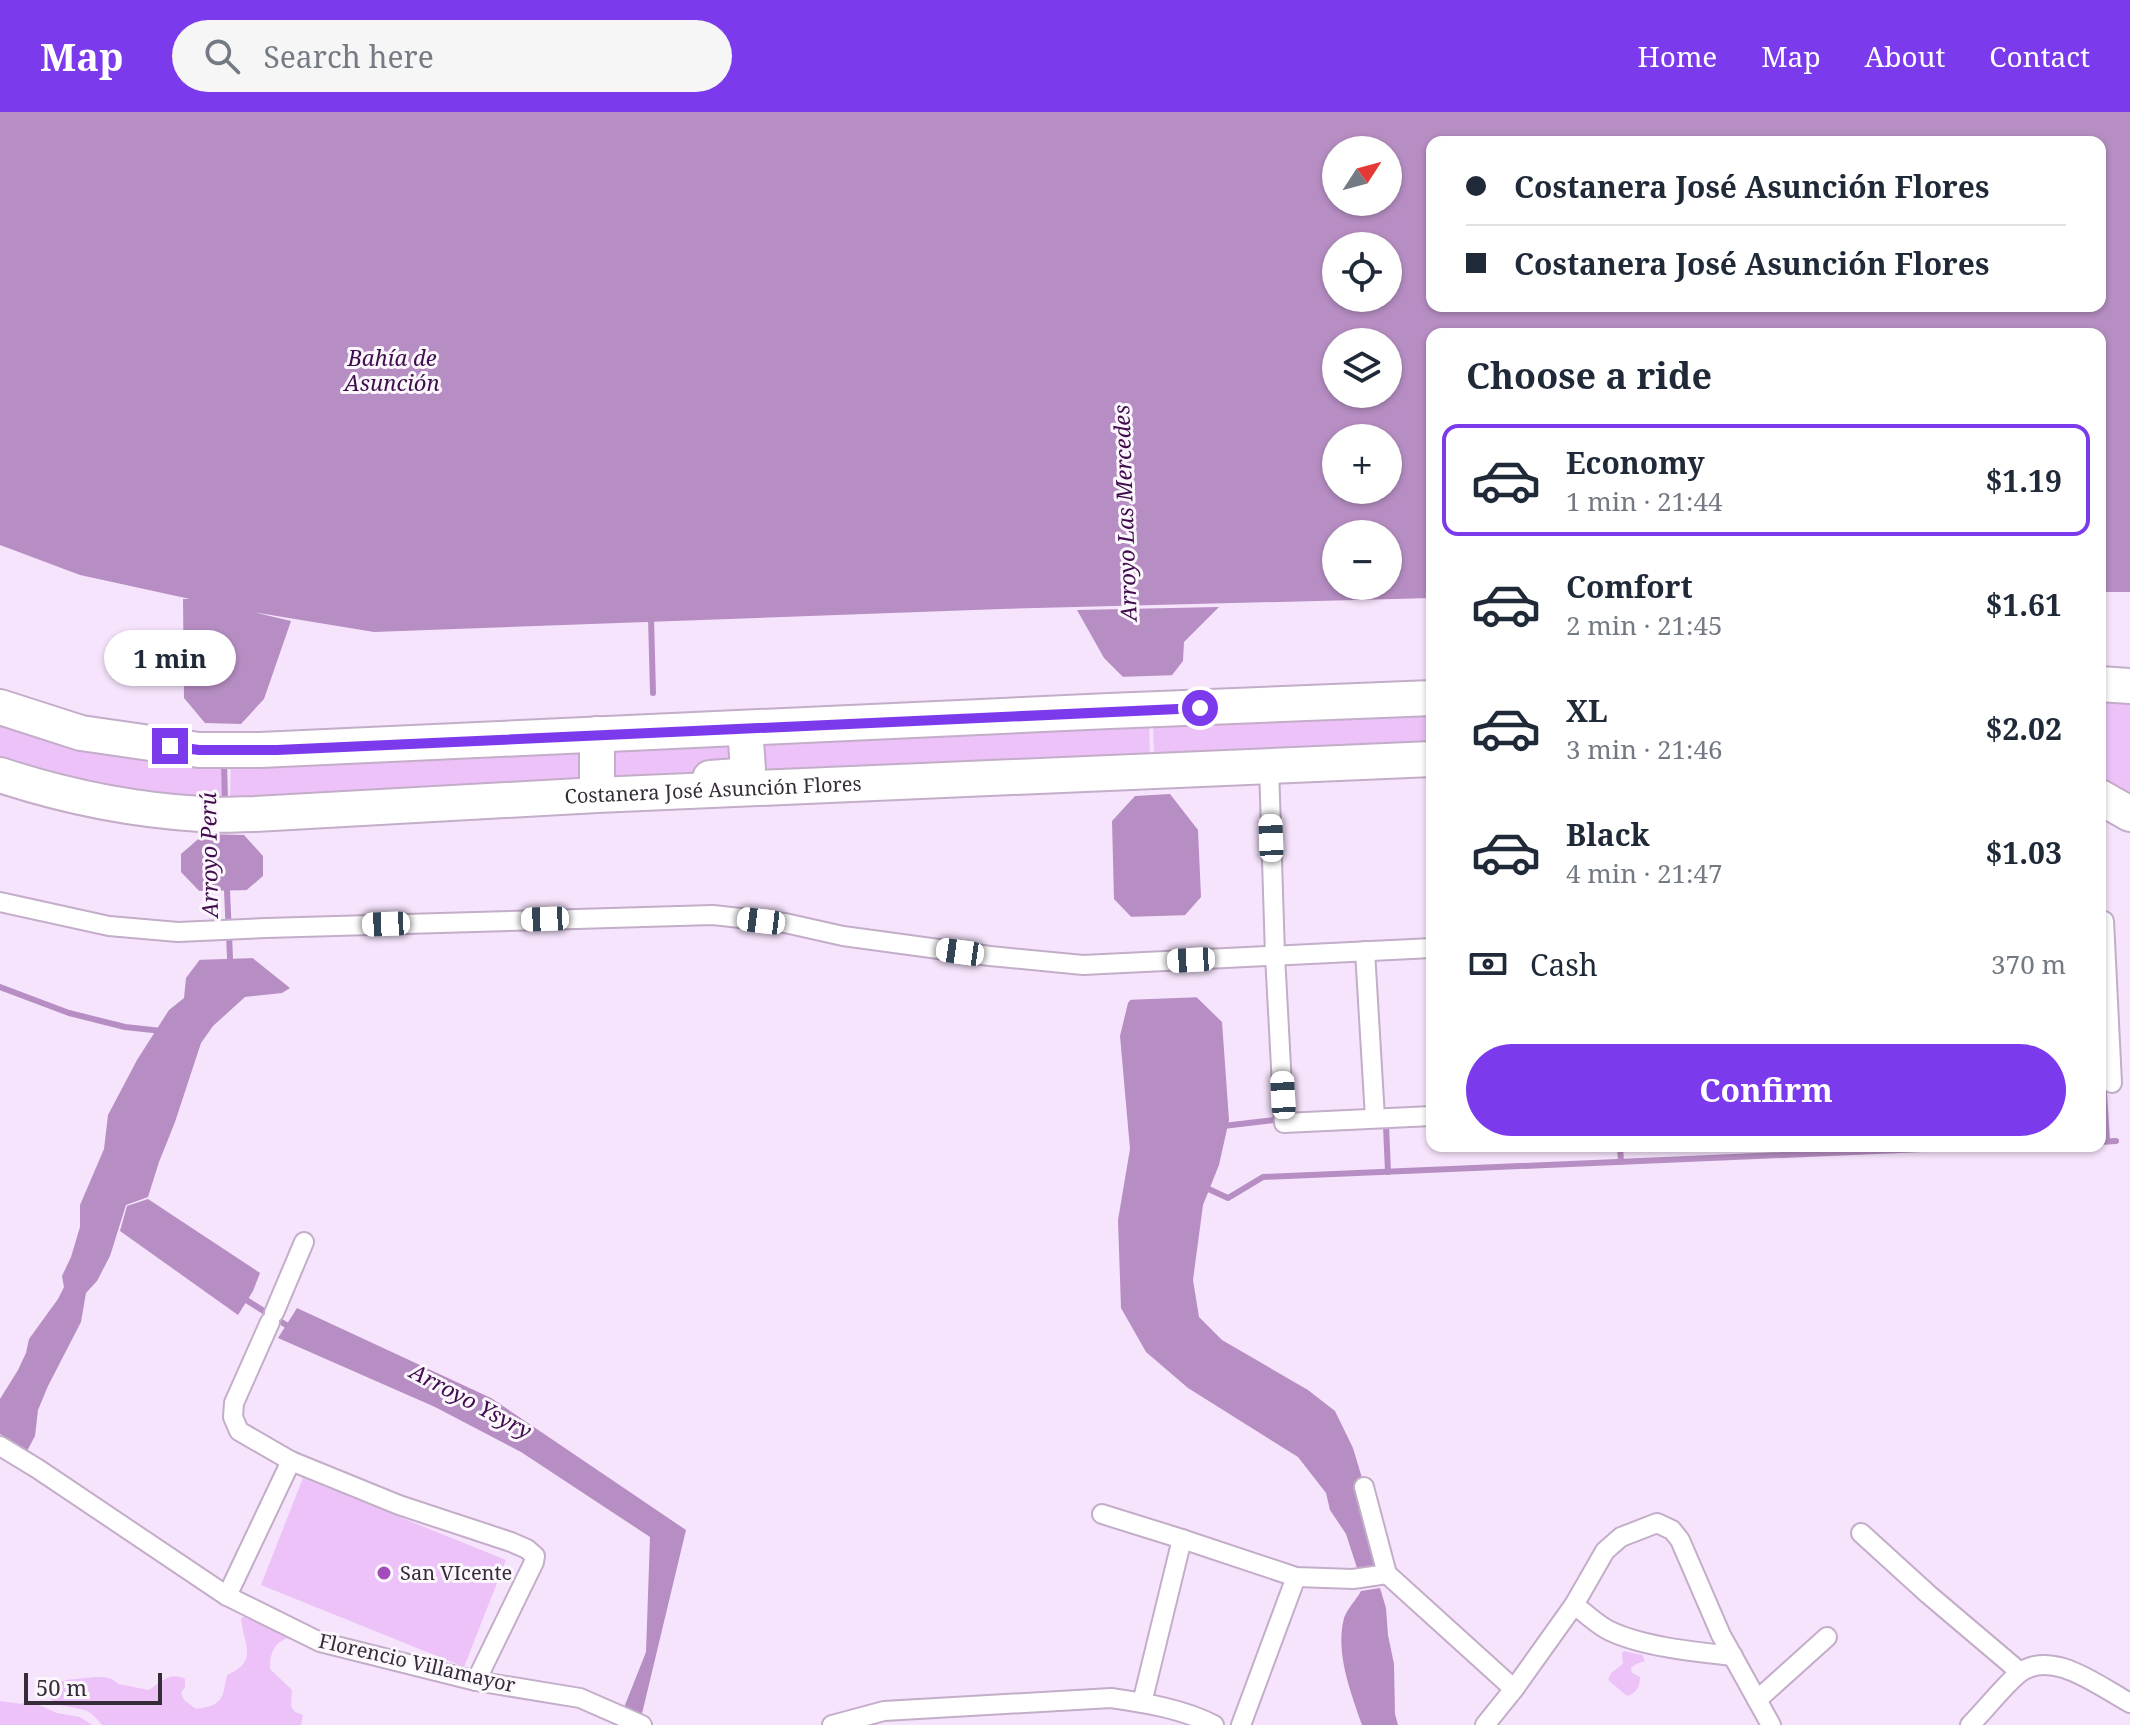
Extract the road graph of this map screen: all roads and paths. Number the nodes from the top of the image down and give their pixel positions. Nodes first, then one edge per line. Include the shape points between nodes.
1 (2106, 684) edge
2 (2130, 686) edge
3 (1426, 698) edge
4 (0, 707) edge
5 (745, 728) junction
6 (597, 734) junction
7 (1426, 759) edge
8 (1269, 766) junction
9 (0, 775) edge
10 (686, 791) junction
11 (597, 795) junction
12 (2106, 800) edge
13 (2130, 814) edge
14 (0, 902) edge
15 (1426, 948) edge
16 (1365, 951) junction
17 (2106, 953) edge
18 (1275, 955) junction
19 (2114, 1083) edge
20 (1426, 1116) edge
21 (1375, 1118) junction
22 (304, 1242) dead end
23 (0, 1446) edge
24 (291, 1461) junction
25 (1364, 1487) dead end
26 (1102, 1514) dead end
27 (1861, 1533) dead end
28 (1182, 1539) junction
29 (1382, 1574) junction
30 (1296, 1577) junction
31 (227, 1596) junction
32 (1574, 1605) junction
33 (1827, 1637) dead end
34 (1733, 1656) junction
35 (2020, 1672) junction
36 (476, 1681) junction
37 (1514, 1689) junction
38 (1757, 1700) junction
39 (1142, 1703) junction
40 (2130, 1703) edge
41 (637, 1723) edge
42 (832, 1725) edge
43 (1214, 1725) edge
44 (1241, 1725) edge
45 (1485, 1725) edge
46 (1771, 1725) edge
47 (1970, 1725) edge

1 - 2 highway
3 - 5 highway
4 - 6 highway via 81,733 199,750
5 - 6 highway
5 - 10 highway via 748,769 738,776 704,779
6 - 11 highway
7 - 8 highway, Costanera José Asunción Flores
8 - 10 highway, Costanera José Asunción Flores
8 - 18 street
9 - 11 highway, Costanera José Asunción Flores via 128,806 201,815
10 - 11 highway, Costanera José Asunción Flores
12 - 13 highway
14 - 18 street via 109,926 178,932 713,915 1083,965
15 - 16 street
16 - 18 street
16 - 21 street
17 - 19 street
18 - 21 street via 1284,1123
20 - 21 street
22 - 24 street via 234,1403 233,1417 239,1431
23 - 31 street, Florencio Villamayor
24 - 31 street
24 - 36 street via 511,1542 535,1556
25 - 29 street
26 - 28 street
27 - 35 street
28 - 30 street
28 - 39 street
29 - 30 street
29 - 37 street
30 - 44 street
31 - 36 street, Florencio Villamayor via 320,1642
32 - 34 street via 1607,1630 1633,1640
32 - 34 street via 1605,1551 1621,1537 1657,1523 1680,1540
32 - 37 street
33 - 38 street
34 - 38 street
35 - 40 street via 2063,1666
35 - 47 street
36 - 41 street, Florencio Villamayor via 580,1698
37 - 45 street
38 - 46 street
39 - 42 street via 1111,1698 884,1711
39 - 43 street

